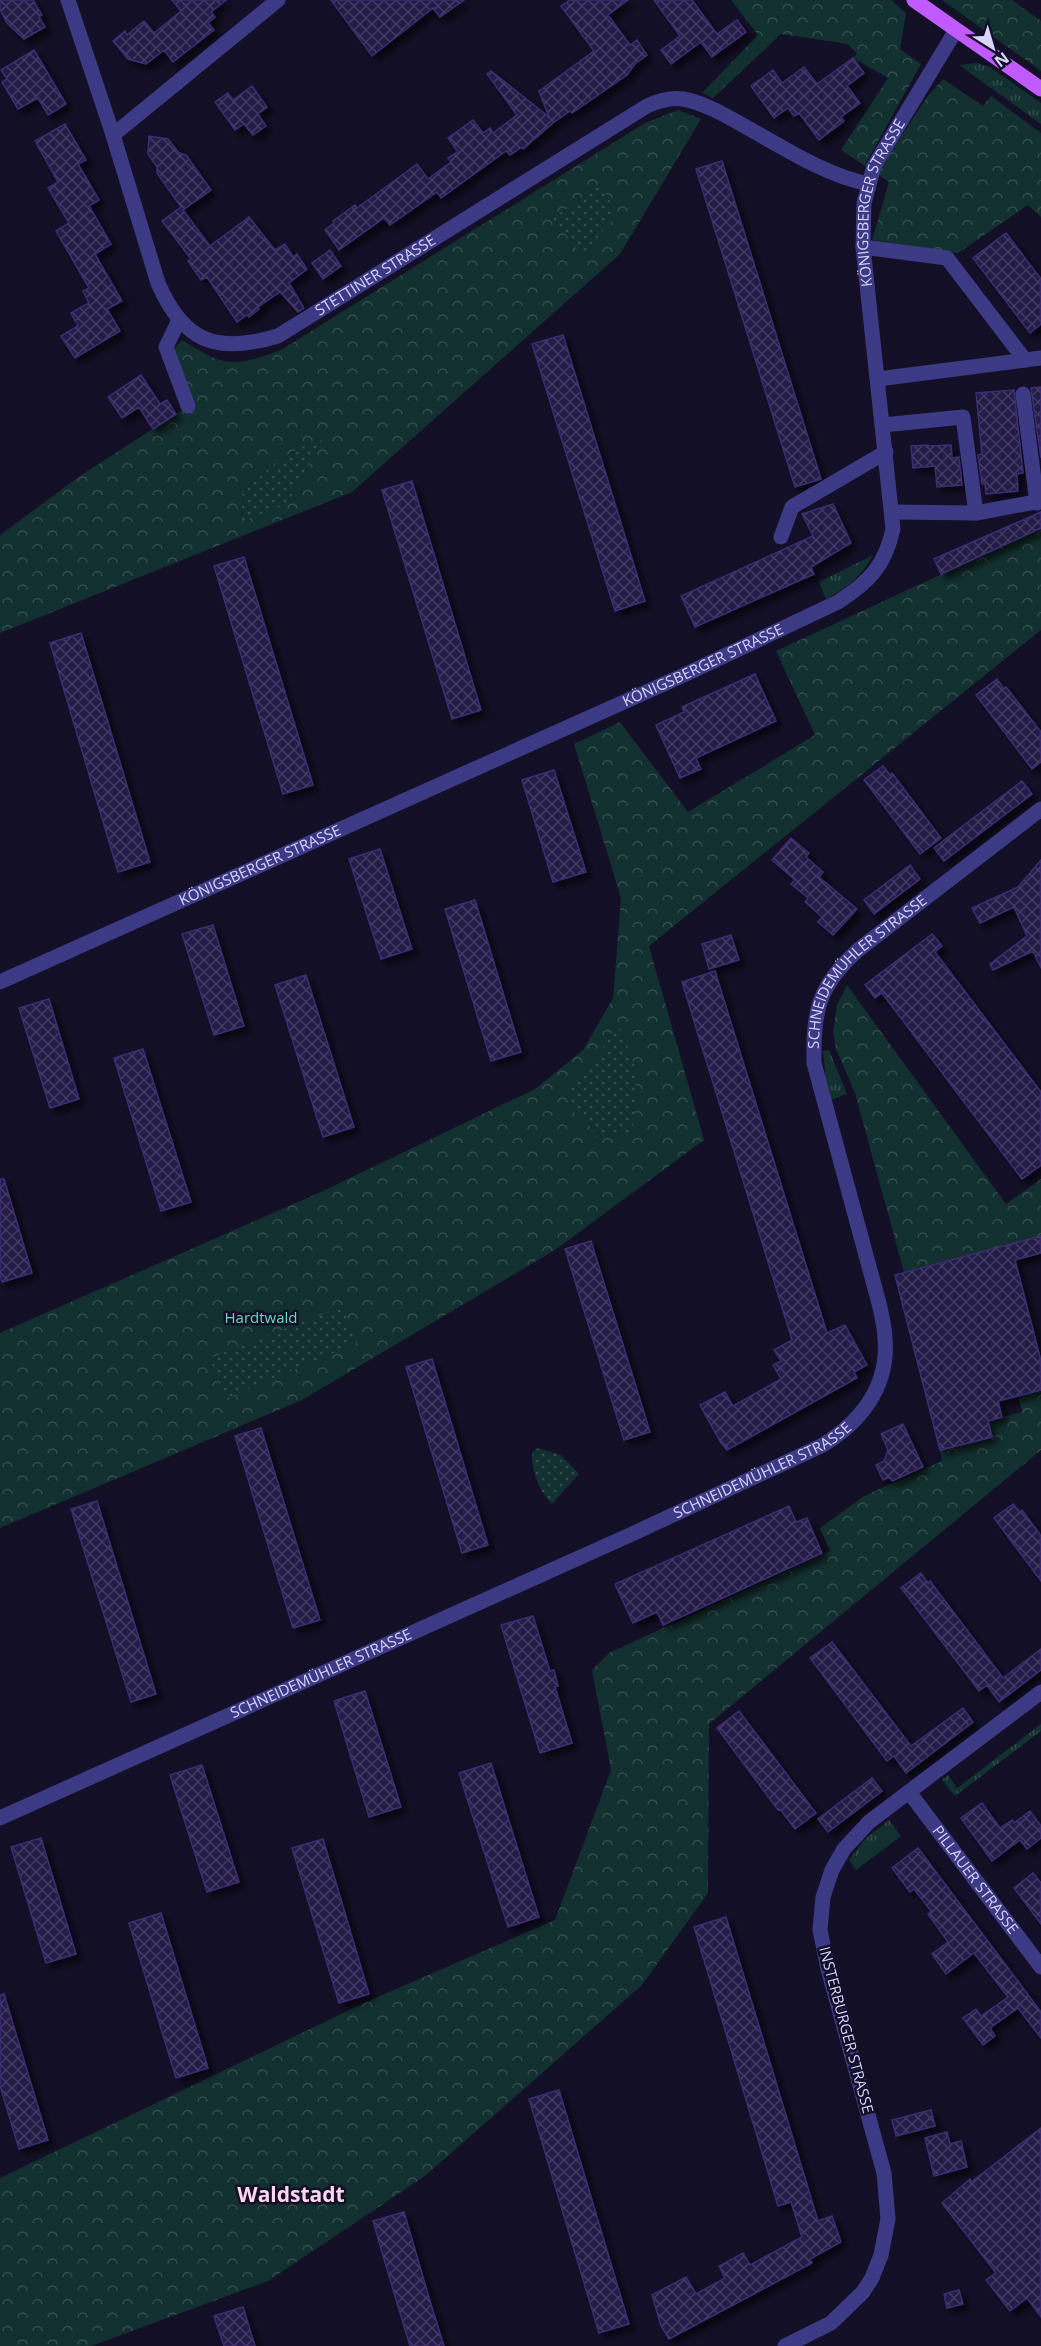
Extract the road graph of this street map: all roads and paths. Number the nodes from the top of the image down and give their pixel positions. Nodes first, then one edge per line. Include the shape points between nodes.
1 (68, 0) edge
2 (278, 0) edge
3 (914, 0) edge
4 (956, 30) junction
5 (1041, 89) edge
6 (112, 135) junction
7 (868, 184) junction
8 (863, 247) junction
9 (178, 320) junction
10 (1033, 359) edge
11 (878, 379) junction
12 (1023, 394) dead end
13 (188, 406) dead end
14 (883, 426) junction
15 (886, 452) junction
16 (1039, 502) edge
17 (893, 512) junction
18 (976, 513) junction
19 (781, 537) dead end
20 (1041, 809) edge
21 (0, 982) edge
22 (1041, 1692) edge
23 (909, 1792) junction
24 (0, 1818) edge
25 (1041, 1967) edge
26 (785, 2346) edge

1 - 6 street, STETTINER STRASSE
2 - 6 street
3 - 4 main road
4 - 5 main road
4 - 7 street, KÖNIGSBERGER STRASSE via 874,166
6 - 9 street, STETTINER STRASSE via 158,283
7 - 8 street, KÖNIGSBERGER STRASSE
7 - 9 street, STETTINER STRASSE via 826,171 694,102 680,98 662,100 278,336 233,345 209,341
8 - 10 street via 948,258
8 - 11 street, KÖNIGSBERGER STRASSE
9 - 13 street via 166,347
10 - 11 street
11 - 14 street, KÖNIGSBERGER STRASSE
12 - 16 street
14 - 15 street, KÖNIGSBERGER STRASSE
14 - 18 street via 963,417
15 - 17 street, KÖNIGSBERGER STRASSE
15 - 19 street via 792,507
16 - 18 street
17 - 18 street
17 - 21 street, KÖNIGSBERGER STRASSE via 893,529 883,559 860,588 838,602
20 - 24 street, SCHNEIDEMÜHLER STRASSE via 843,963 817,1004 814,1063 880,1307 885,1339 880,1379 865,1410 853,1423 821,1446 685,1510
22 - 23 street, INSTERBURGER STRASSE
23 - 25 street, PILLAUER STRASSE
23 - 26 street, INSTERBURGER STRASSE via 869,1822 844,1849 823,1896 820,1930 884,2173 888,2219 881,2255 872,2278 850,2306 831,2323

